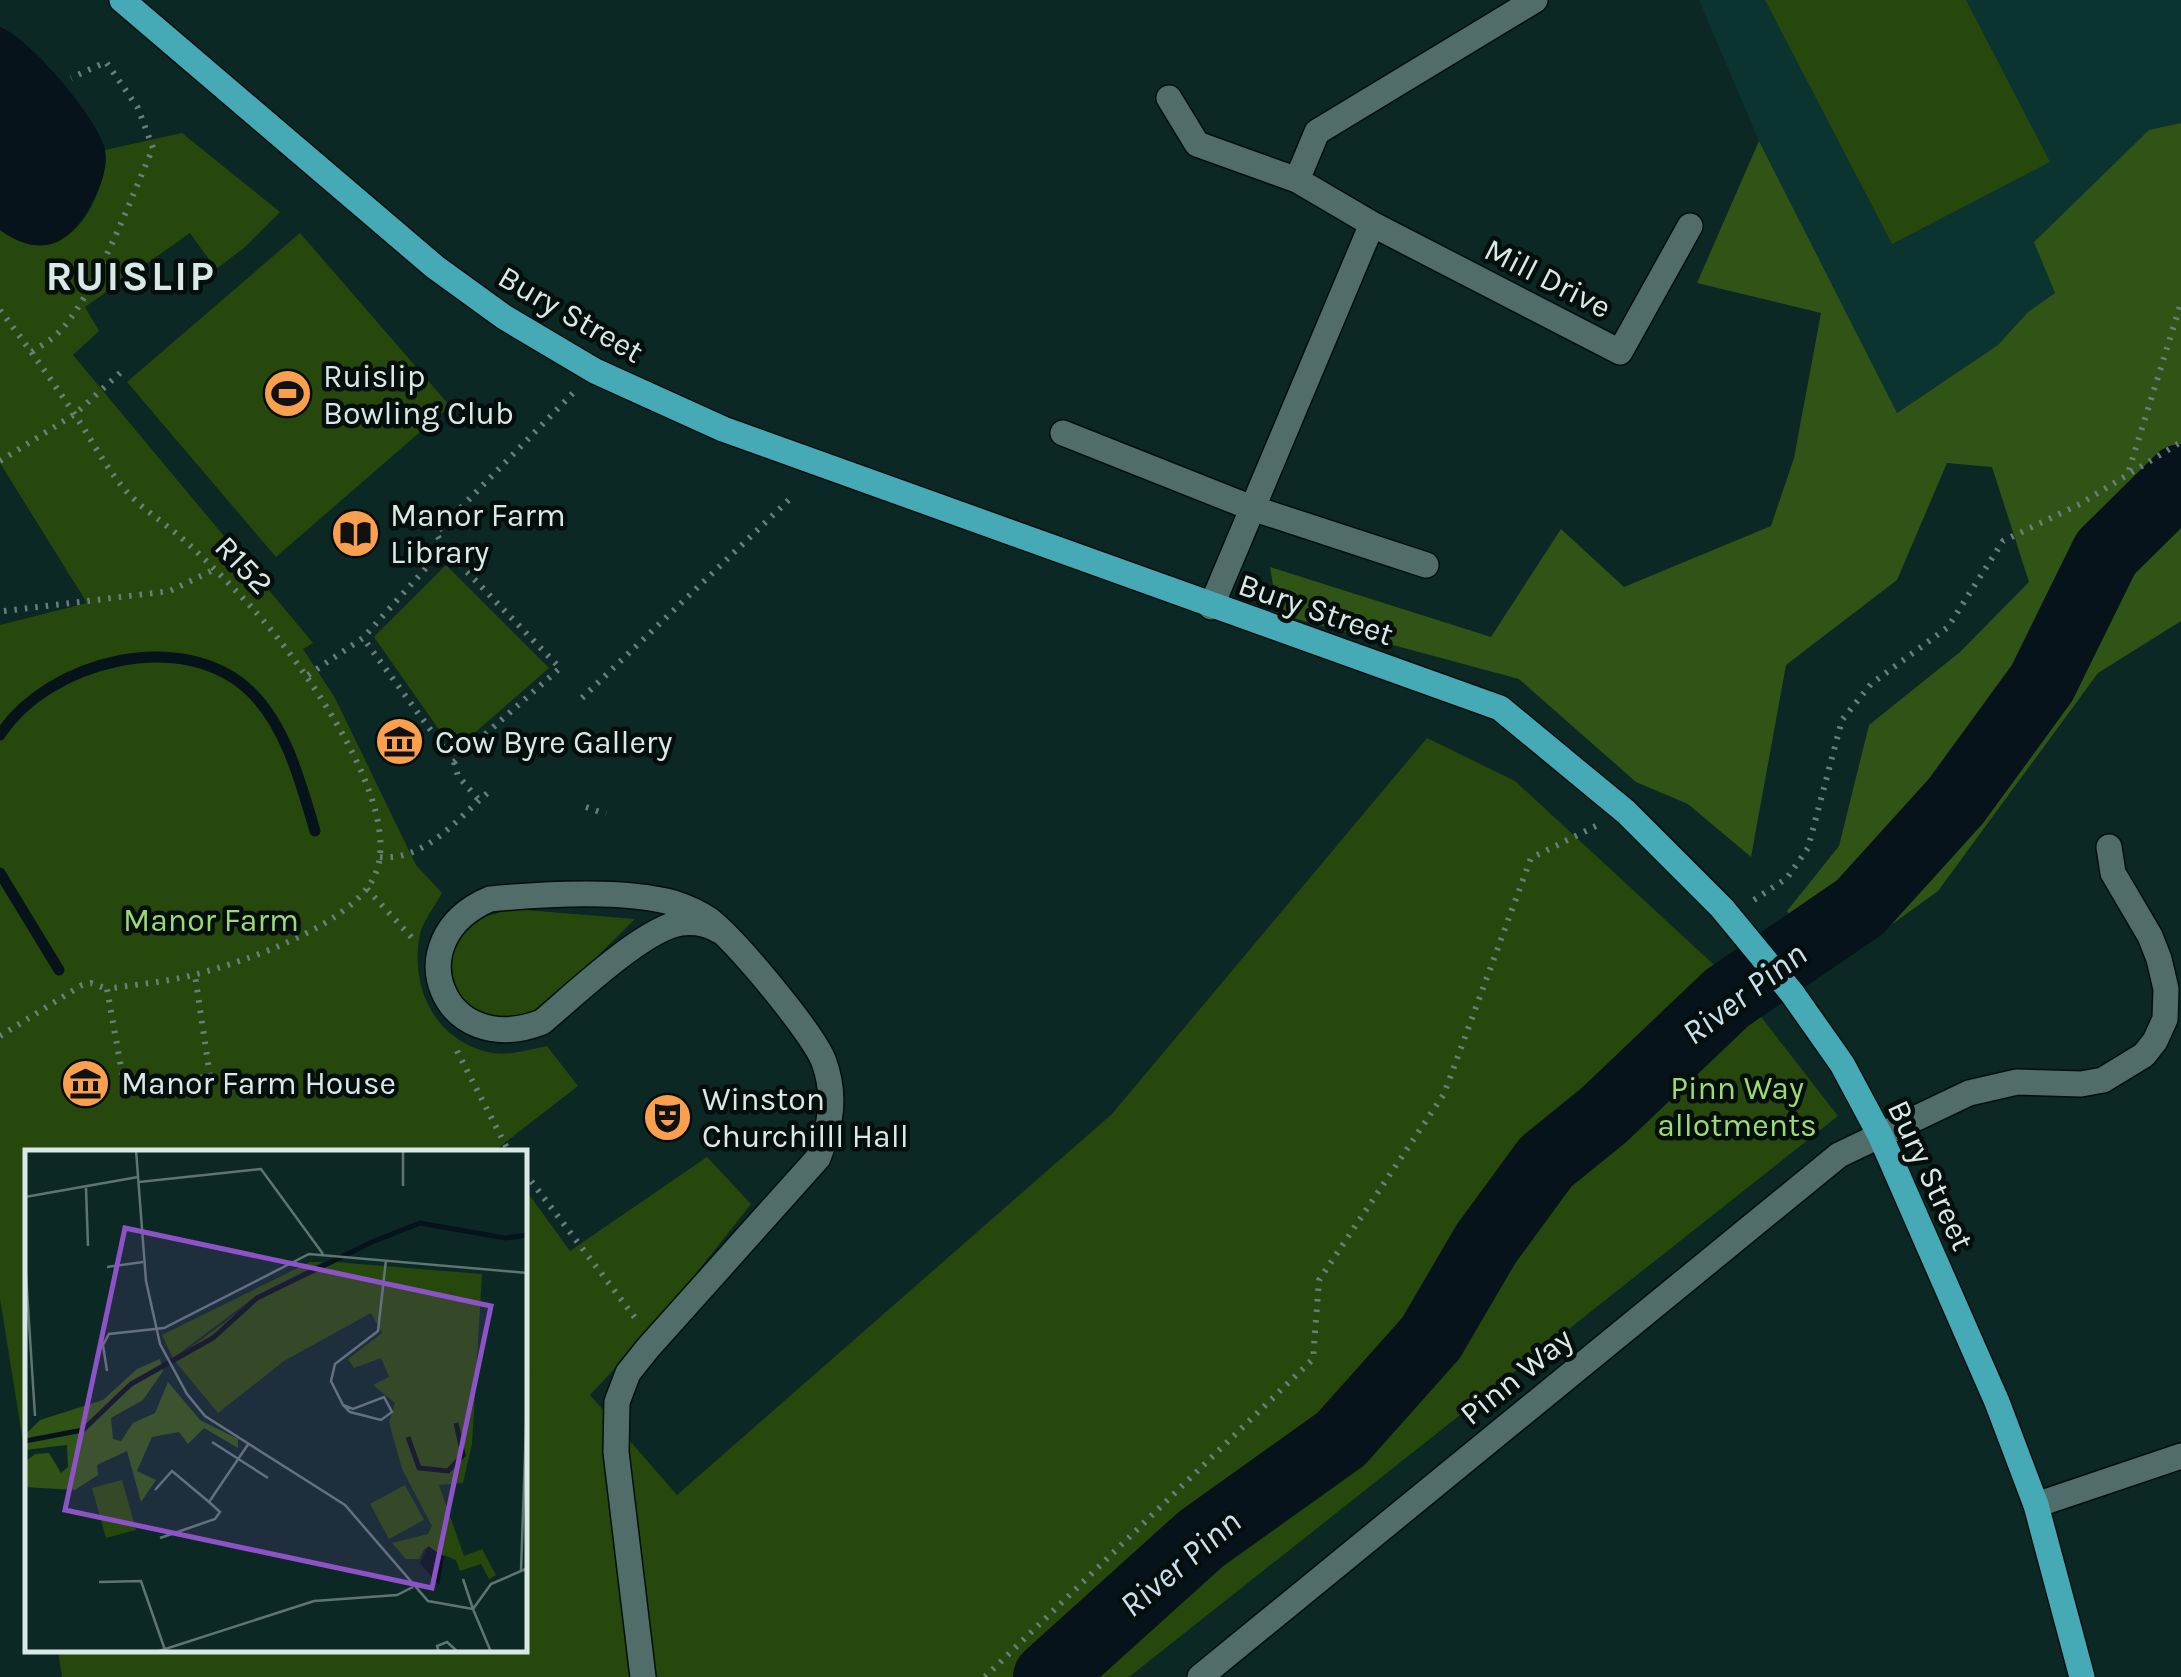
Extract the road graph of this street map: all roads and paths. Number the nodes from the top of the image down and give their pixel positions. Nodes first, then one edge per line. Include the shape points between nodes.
1 (122, 0) edge
2 (1534, 0) edge
3 (71, 78) dead end
4 (1169, 98) dead end
5 (1297, 180) junction
6 (1372, 224) junction
7 (1690, 226) dead end
8 (2181, 303) edge
9 (0, 310) edge
10 (32, 352) junction
11 (595, 371) junction
12 (121, 372) dead end
13 (74, 414) junction
14 (1062, 433) dead end
15 (2181, 442) edge
16 (0, 461) edge
17 (2128, 472) junction
18 (794, 495) dead end
19 (1252, 508) junction
20 (444, 548) junction
21 (1426, 565) dead end
22 (213, 570) junction
23 (1211, 607) junction
24 (4, 611) dead end
25 (363, 638) junction
26 (308, 675) junction
27 (582, 698) dead end
28 (454, 762) junction
29 (491, 790) dead end
30 (479, 800) junction
31 (586, 808) dead end
32 (1626, 812) junction
33 (606, 814) dead end
34 (2109, 846) dead end
35 (380, 857) junction
36 (367, 889) junction
37 (1728, 917) junction
38 (726, 934) junction
39 (424, 952) dead end
40 (195, 975) junction
41 (107, 989) junction
42 (448, 1034) dead end
43 (0, 1036) edge
44 (1880, 1134) junction
45 (508, 1150) edge
46 (2181, 1456) edge
47 (2036, 1505) junction
48 (643, 1677) edge
49 (985, 1677) edge
50 (1200, 1677) edge
51 (2082, 1677) edge

1 - 11 main road, Bury Street via 435,267
2 - 5 street via 1317,132
3 - 10 path via 106,62 138,108 153,148 72,316
4 - 5 street, Mill Drive via 1196,144
5 - 6 street, Mill Drive
6 - 7 street, Mill Drive via 1620,352
6 - 19 street
8 - 17 path
9 - 10 path, R152 / R152
10 - 13 path, R152 / R152
11 - 20 path via 436,534
11 - 23 main road, Bury Street via 723,428
12 - 13 path
13 - 16 path
13 - 22 path, R152 / R152 via 126,490
14 - 19 street
15 - 17 path
17 - 37 path via 2003,542 1948,628 1871,684 1842,720 1808,848 1787,878
18 - 27 path
19 - 21 street
19 - 23 street
20 - 25 path
20 - 28 path via 560,668
22 - 24 path via 170,592
22 - 26 path, R152 / R152
23 - 32 main road, Bury Street via 1500,708
25 - 26 path
25 - 28 path
26 - 35 path, R152 / R152 via 359,767
28 - 30 path
29 - 30 path
30 - 35 path via 424,848
31 - 33 path
32 - 37 main road, Bury Street
32 - 49 path via 1532,858 1444,1094 1319,1280 1313,1360
34 - 44 street, Pinn Way via 2113,873 2159,959 2165,1020 2155,1042 2104,1080 1990,1086
35 - 36 path
36 - 39 path
36 - 40 path via 331,919 284,943
37 - 44 main road, Bury Street via 1842,1064
38 - 38 street via 695,922 664,928 542,1022 520,1030 499,1032 470,1021 448,1000 440,980 444,939 463,914 490,900 653,899 692,910
38 - 48 street via 812,1037 831,1090 830,1127 812,1168 648,1348 617,1402
40 - 41 path
40 - 41 path via 210,1076 126,1090
41 - 43 path via 82,985
42 - 45 path
44 - 47 main road, Bury Street
44 - 50 street, Pinn Way via 1838,1155
46 - 47 street
47 - 51 main road, Bury Street

